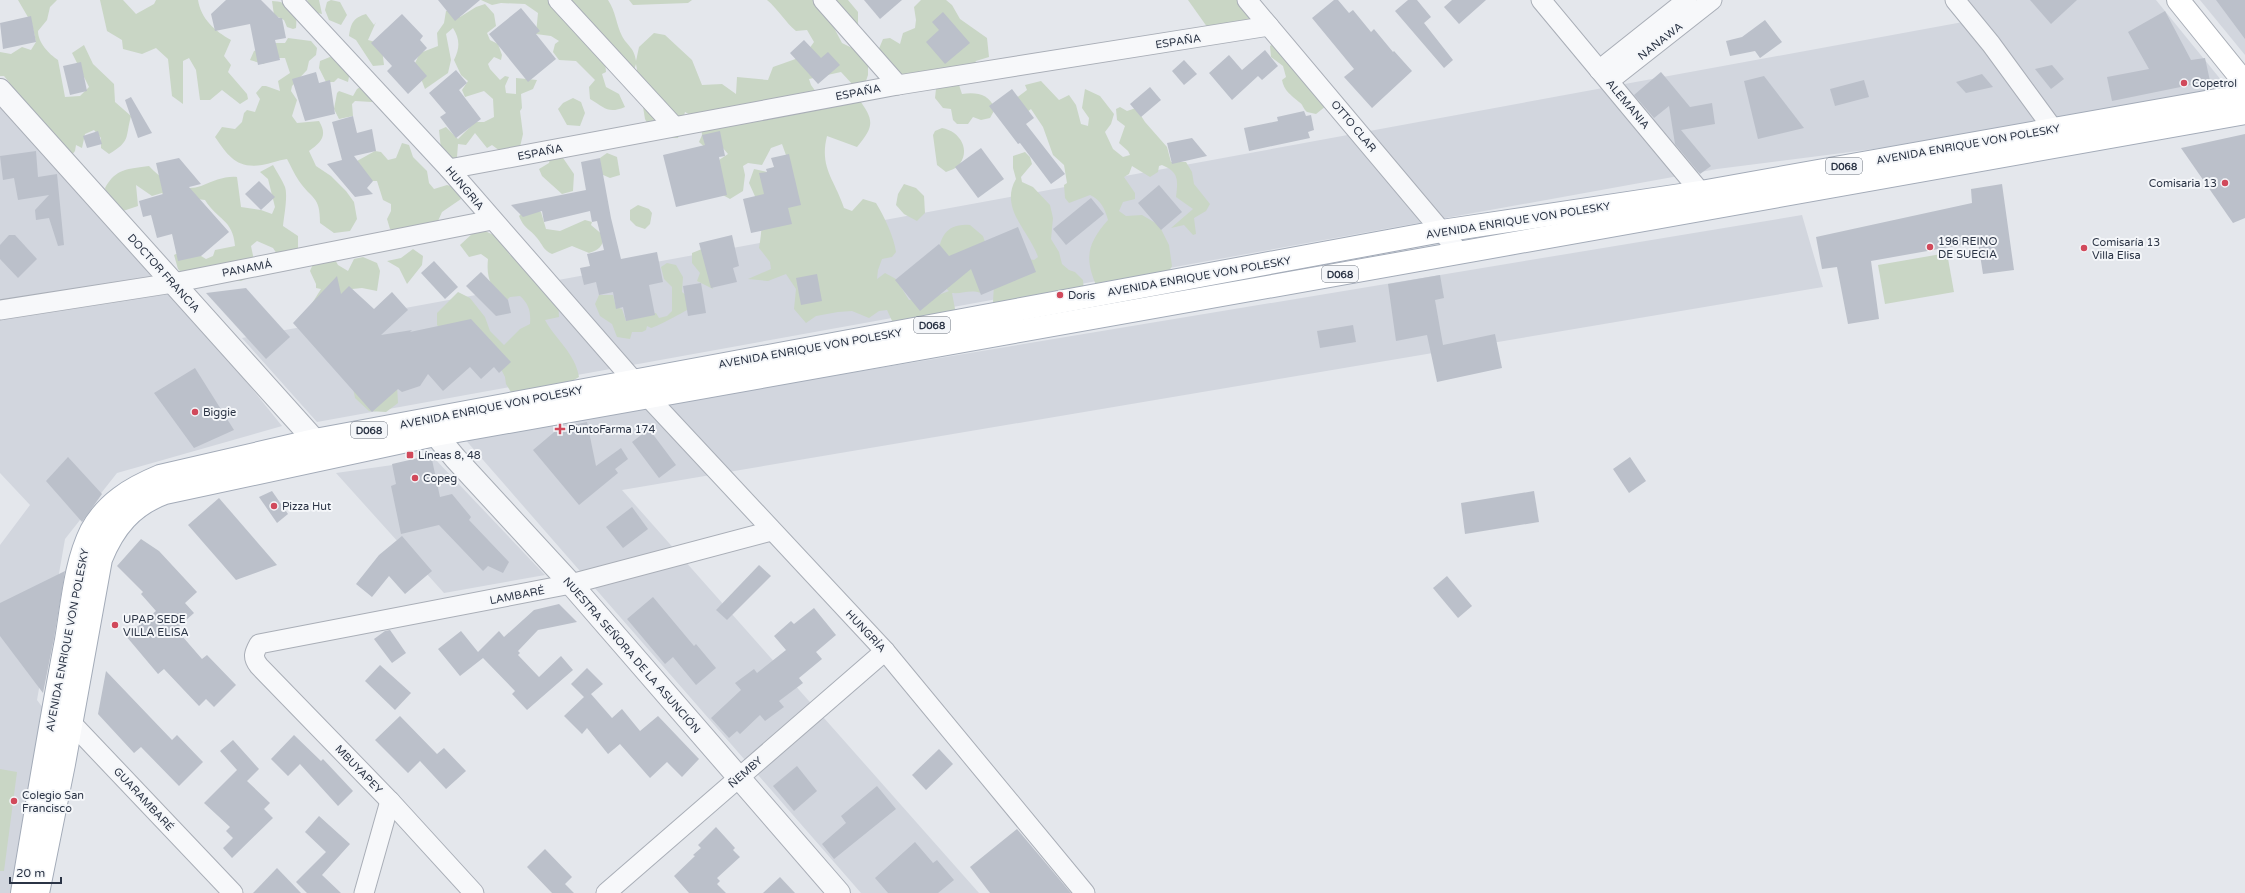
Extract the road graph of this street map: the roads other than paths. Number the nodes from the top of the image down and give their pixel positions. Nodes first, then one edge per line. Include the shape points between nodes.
1 (292, 0) edge
2 (558, 0) edge
3 (823, 0) edge
4 (1247, 0) edge
5 (1541, 0) edge
6 (1687, 0) edge
7 (1712, 0) edge
8 (1955, 0) edge
9 (2178, 0) edge
10 (1269, 26) junction
11 (1604, 75) junction
12 (2245, 83) edge
13 (898, 85) junction
14 (0, 90) edge
15 (2245, 95) edge
16 (2245, 113) edge
17 (674, 126) junction
18 (2059, 137) junction
19 (449, 169) junction
20 (1707, 200) junction
21 (492, 220) junction
22 (1442, 231) junction
23 (1460, 253) junction
24 (173, 283) junction
25 (0, 310) edge
26 (634, 381) junction
27 (648, 397) junction
28 (429, 427) junction
29 (315, 440) junction
30 (329, 456) junction
31 (771, 531) junction
32 (571, 584) junction
33 (259, 644) joint
34 (885, 651) junction
35 (53, 707) junction
36 (71, 721) junction
37 (738, 778) junction
38 (390, 801) junction
39 (22, 893) edge
40 (38, 893) edge
41 (233, 893) edge
42 (364, 893) edge
43 (474, 893) edge
44 (606, 893) edge
45 (838, 893) edge
46 (1085, 893) edge

1 - 19 street, HUNGRIA
2 - 17 street
3 - 13 street
4 - 10 street, OTTO CLAR
5 - 11 street, ALEMANIA
6 - 11 street, NANAWA
7 - 11 street, NANAWA
8 - 18 street via 1991,44
9 - 12 main road
10 - 13 street, ESPAÑA
10 - 22 street, OTTO CLAR
11 - 20 street, ALEMANIA
13 - 17 street, ESPAÑA
14 - 24 street, DOCTOR FRANCIA
15 - 18 main road, AVENIDA ENRIQUE VON POLESKY / D068
16 - 18 main road, AVENIDA ENRIQUE VON POLESKY / D068
17 - 19 street, ESPAÑA
18 - 20 main road, AVENIDA ENRIQUE VON POLESKY / D068
19 - 21 street, HUNGRIA
20 - 22 main road, AVENIDA ENRIQUE VON POLESKY / D068
20 - 23 main road, AVENIDA ENRIQUE VON POLESKY / D068
21 - 24 street, PANAMÁ
21 - 26 street, HUNGRIA
22 - 23 street, OTTO CLAR
22 - 26 main road, AVENIDA ENRIQUE VON POLESKY / D068
23 - 27 main road, AVENIDA ENRIQUE VON POLESKY / D068
24 - 25 street, PANAMÁ
24 - 29 street, DOCTOR FRANCIA
26 - 27 street, HUNGRÍA
26 - 28 main road, AVENIDA ENRIQUE VON POLESKY / D068
27 - 28 main road, AVENIDA ENRIQUE VON POLESKY / D068
27 - 31 street, HUNGRÍA
28 - 29 main road, AVENIDA ENRIQUE VON POLESKY / D068
28 - 30 main road, AVENIDA ENRIQUE VON POLESKY / D068
28 - 32 street, NUESTRA SEÑORA DE LA ASUNCIÓN
29 - 30 street, DOCTOR FRANCIA
29 - 35 main road, AVENIDA ENRIQUE VON POLESKY via 160,476 142,483 114,501 99,518 85,547
30 - 36 main road, AVENIDA ENRIQUE VON POLESKY via 165,493 136,508 122,521 110,538 101,559
31 - 32 street, LAMBARÉ
31 - 34 street, HUNGRÍA
32 - 33 street, LAMBARÉ
32 - 37 street, NUESTRA SEÑORA DE LA ASUNCIÓN
33 - 38 street, MBUYAPEY via 254,652 254,659 259,666
34 - 37 street, ÑEMBY
34 - 46 street, HUNGRÍA
35 - 36 street, GUARAMBARÉ
35 - 39 main road, AVENIDA ENRIQUE VON POLESKY
36 - 40 main road, AVENIDA ENRIQUE VON POLESKY
36 - 41 street, GUARAMBARÉ
37 - 44 street, ÑEMBY
37 - 45 street, NUESTRA SEÑORA DE LA ASUNCIÓN
38 - 42 street
38 - 43 street, MBUYAPEY

